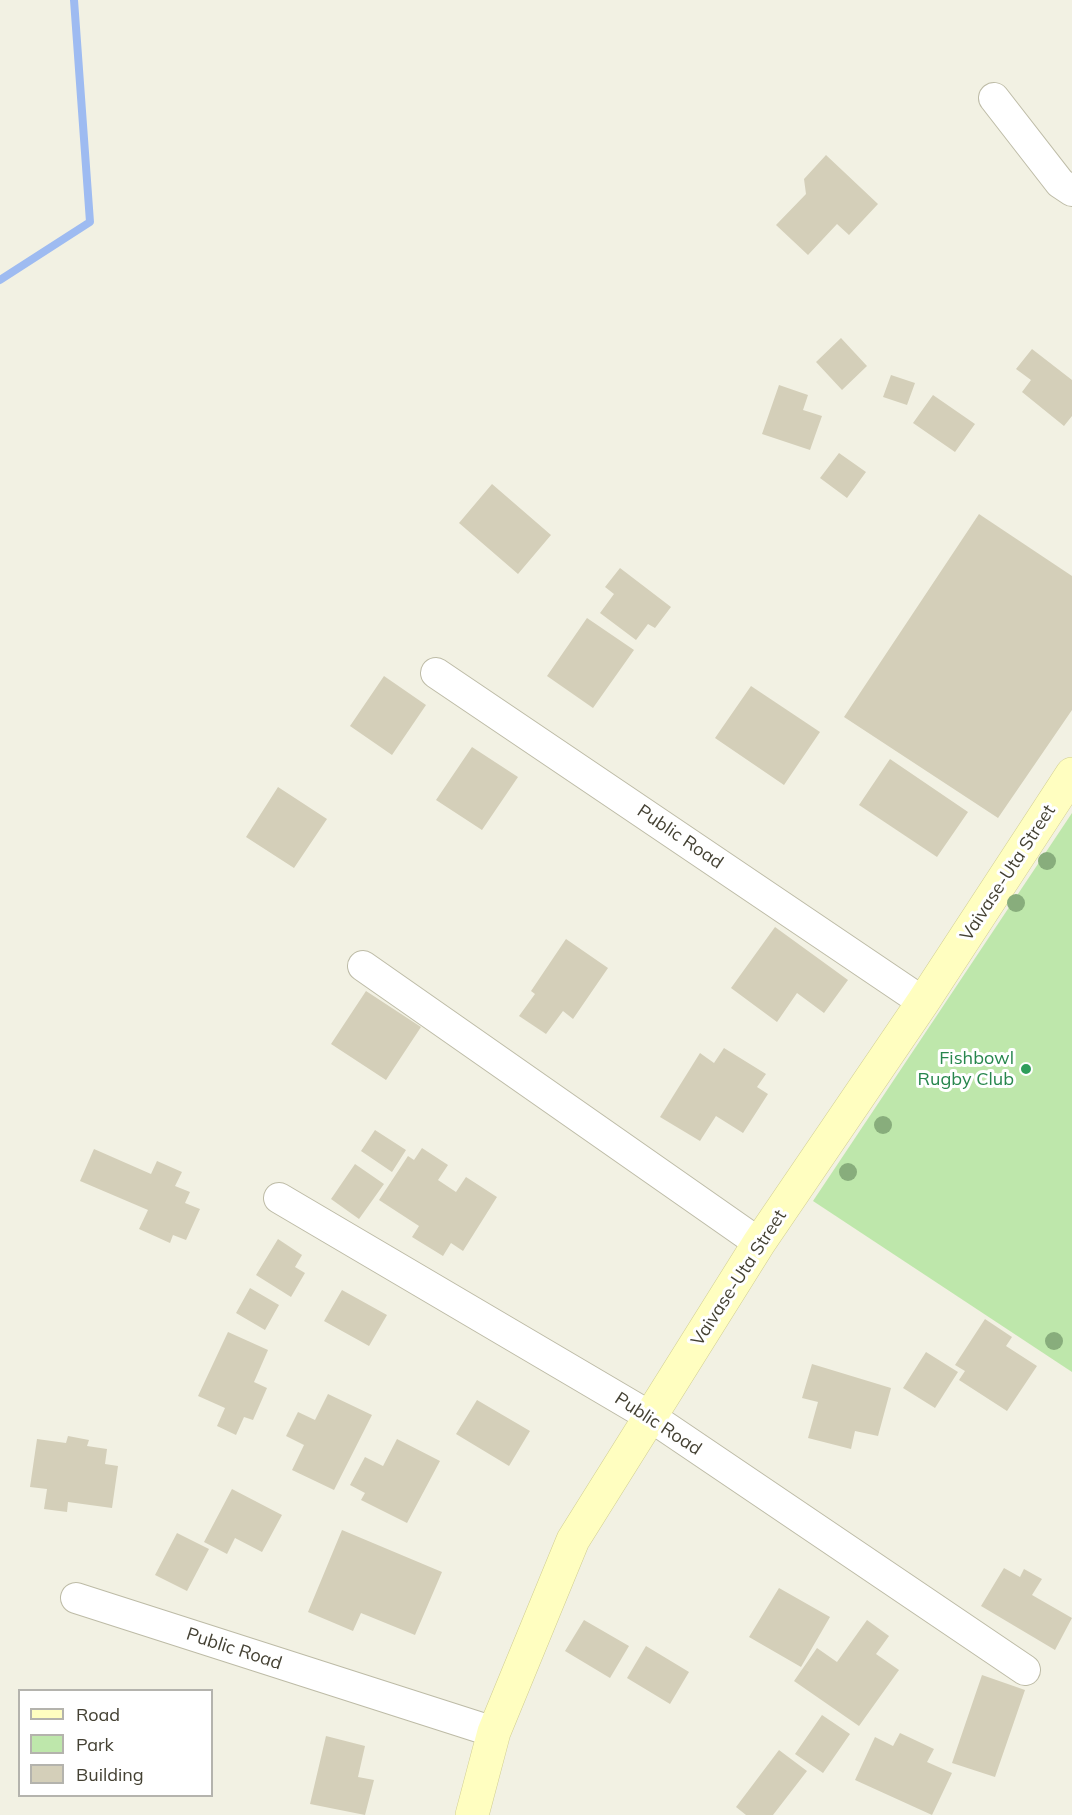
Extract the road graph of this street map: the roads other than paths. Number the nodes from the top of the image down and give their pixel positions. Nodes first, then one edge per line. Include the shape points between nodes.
1 (994, 98) dead end
2 (1072, 191) edge
3 (436, 673) dead end
4 (1072, 774) edge
5 (363, 966) dead end
6 (923, 1002) junction
7 (279, 1198) dead end
8 (759, 1243) junction
9 (651, 1417) junction
10 (76, 1598) dead end
11 (1025, 1670) dead end
12 (494, 1732) junction
13 (472, 1815) edge

1 - 2 street via 1060,183
3 - 6 street, Public Road
4 - 6 street, Vaivase-Uta Street
5 - 8 street
6 - 8 street, Vaivase-Uta Street
7 - 9 street, Public Road
8 - 9 street, Vaivase-Uta Street
9 - 11 street, Public Road
9 - 12 street, Vaivase-Uta Street via 573,1540
10 - 12 street, Public Road
12 - 13 street, Vaivase-Uta Street

